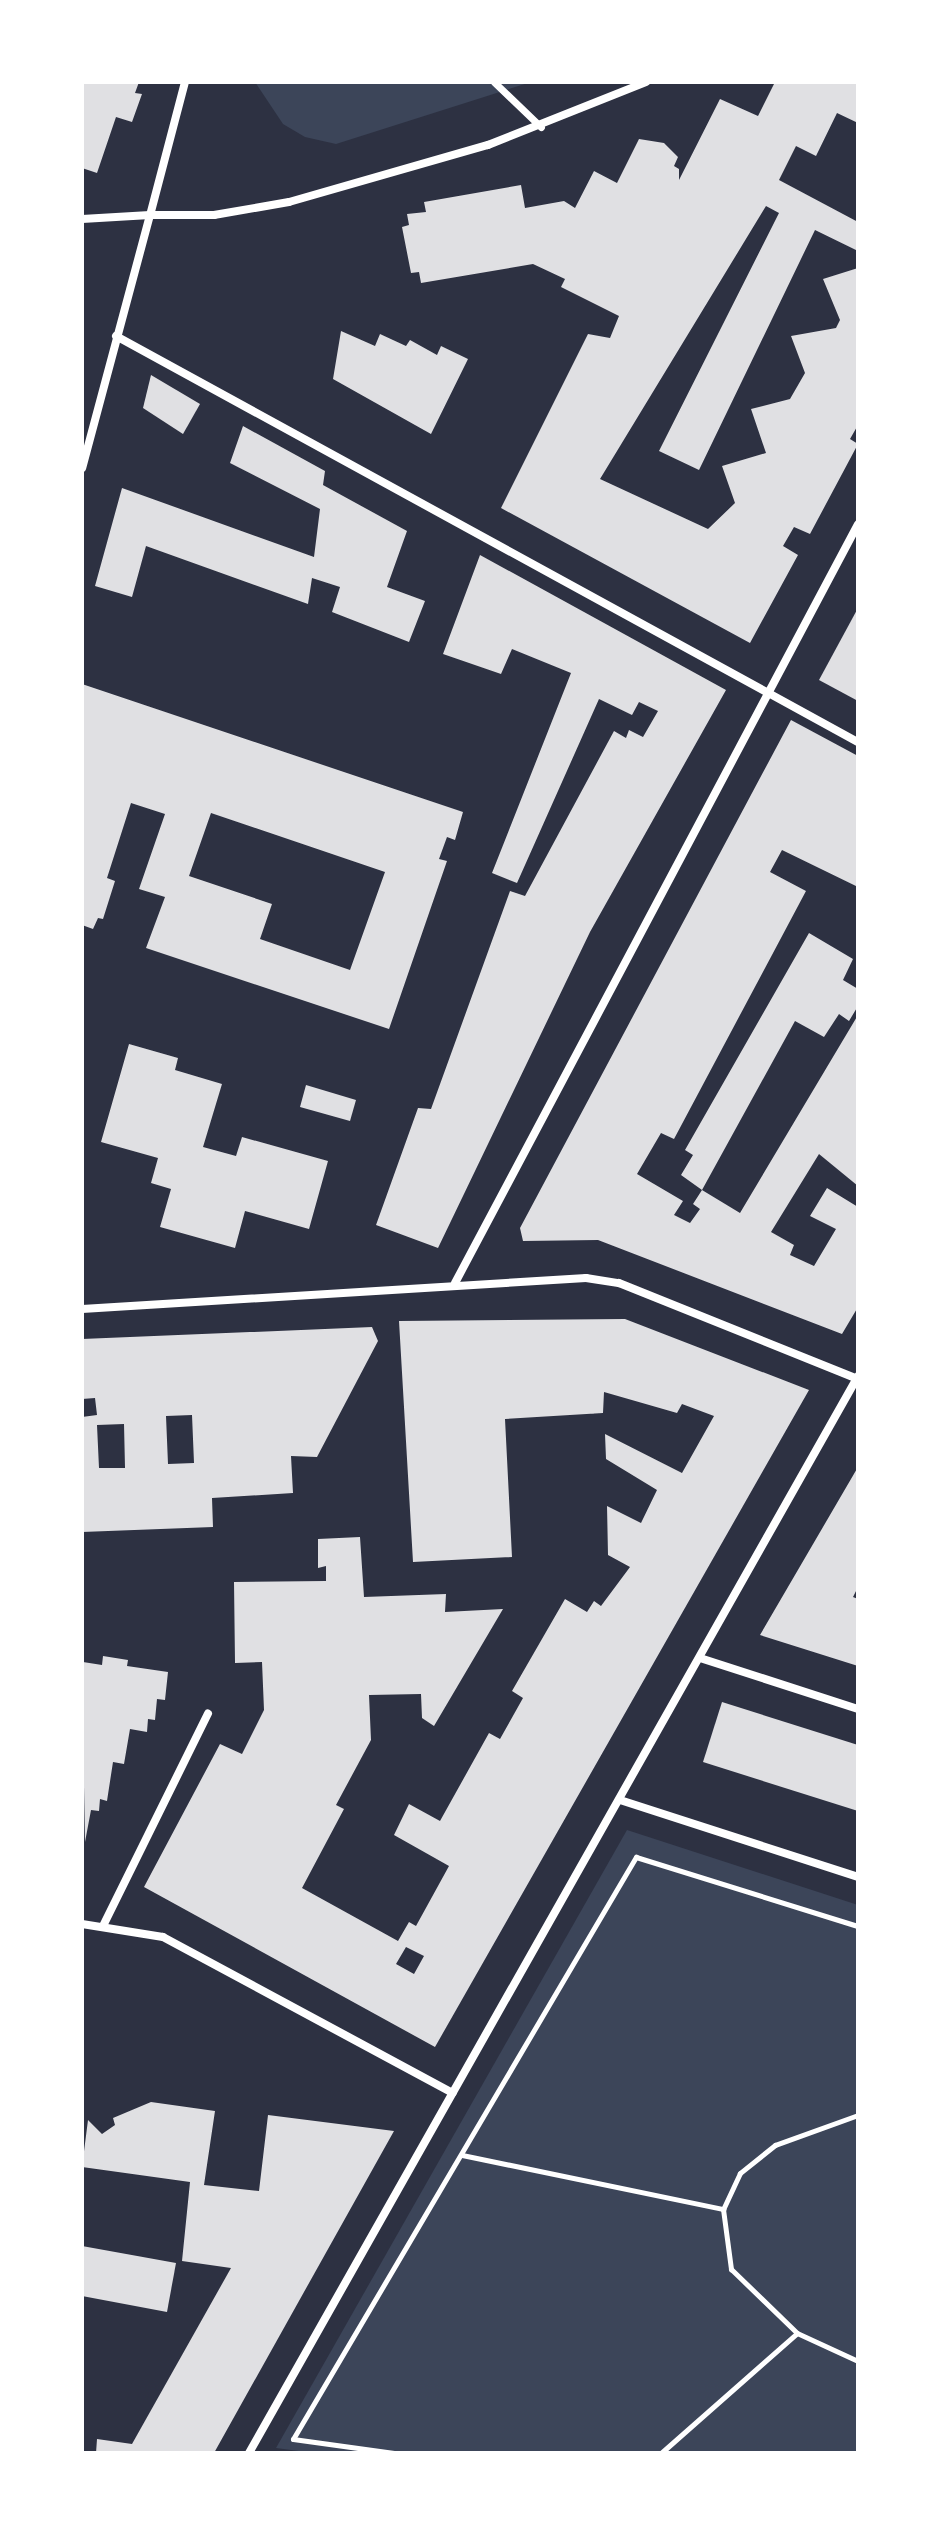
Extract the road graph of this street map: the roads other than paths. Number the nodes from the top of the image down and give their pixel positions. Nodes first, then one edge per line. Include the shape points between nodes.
1 (185, 82) edge
2 (494, 82) edge
3 (646, 82) edge
4 (541, 127) junction
5 (150, 215) junction
6 (82, 219) edge
7 (116, 336) junction
8 (82, 468) edge
9 (858, 524) edge
10 (769, 693) junction
11 (858, 742) edge
12 (455, 1283) junction
13 (82, 1309) edge
14 (858, 1378) edge
15 (700, 1658) junction
16 (858, 1709) edge
17 (208, 1714) dead end
18 (620, 1800) junction
19 (858, 1877) edge
20 (82, 1924) edge
21 (103, 1926) junction
22 (453, 2093) junction
23 (249, 2453) edge

1 - 5 street
2 - 4 street
3 - 4 street
4 - 5 street via 289,202 214,215
5 - 6 street
5 - 7 street
7 - 8 street
7 - 10 street
9 - 10 street
10 - 11 street
10 - 12 street
12 - 13 street
12 - 14 street via 586,1278 619,1283
14 - 15 street
15 - 16 street
15 - 18 street
17 - 21 street
18 - 19 street
18 - 22 street
20 - 21 street
21 - 22 street via 163,1937
22 - 23 street

